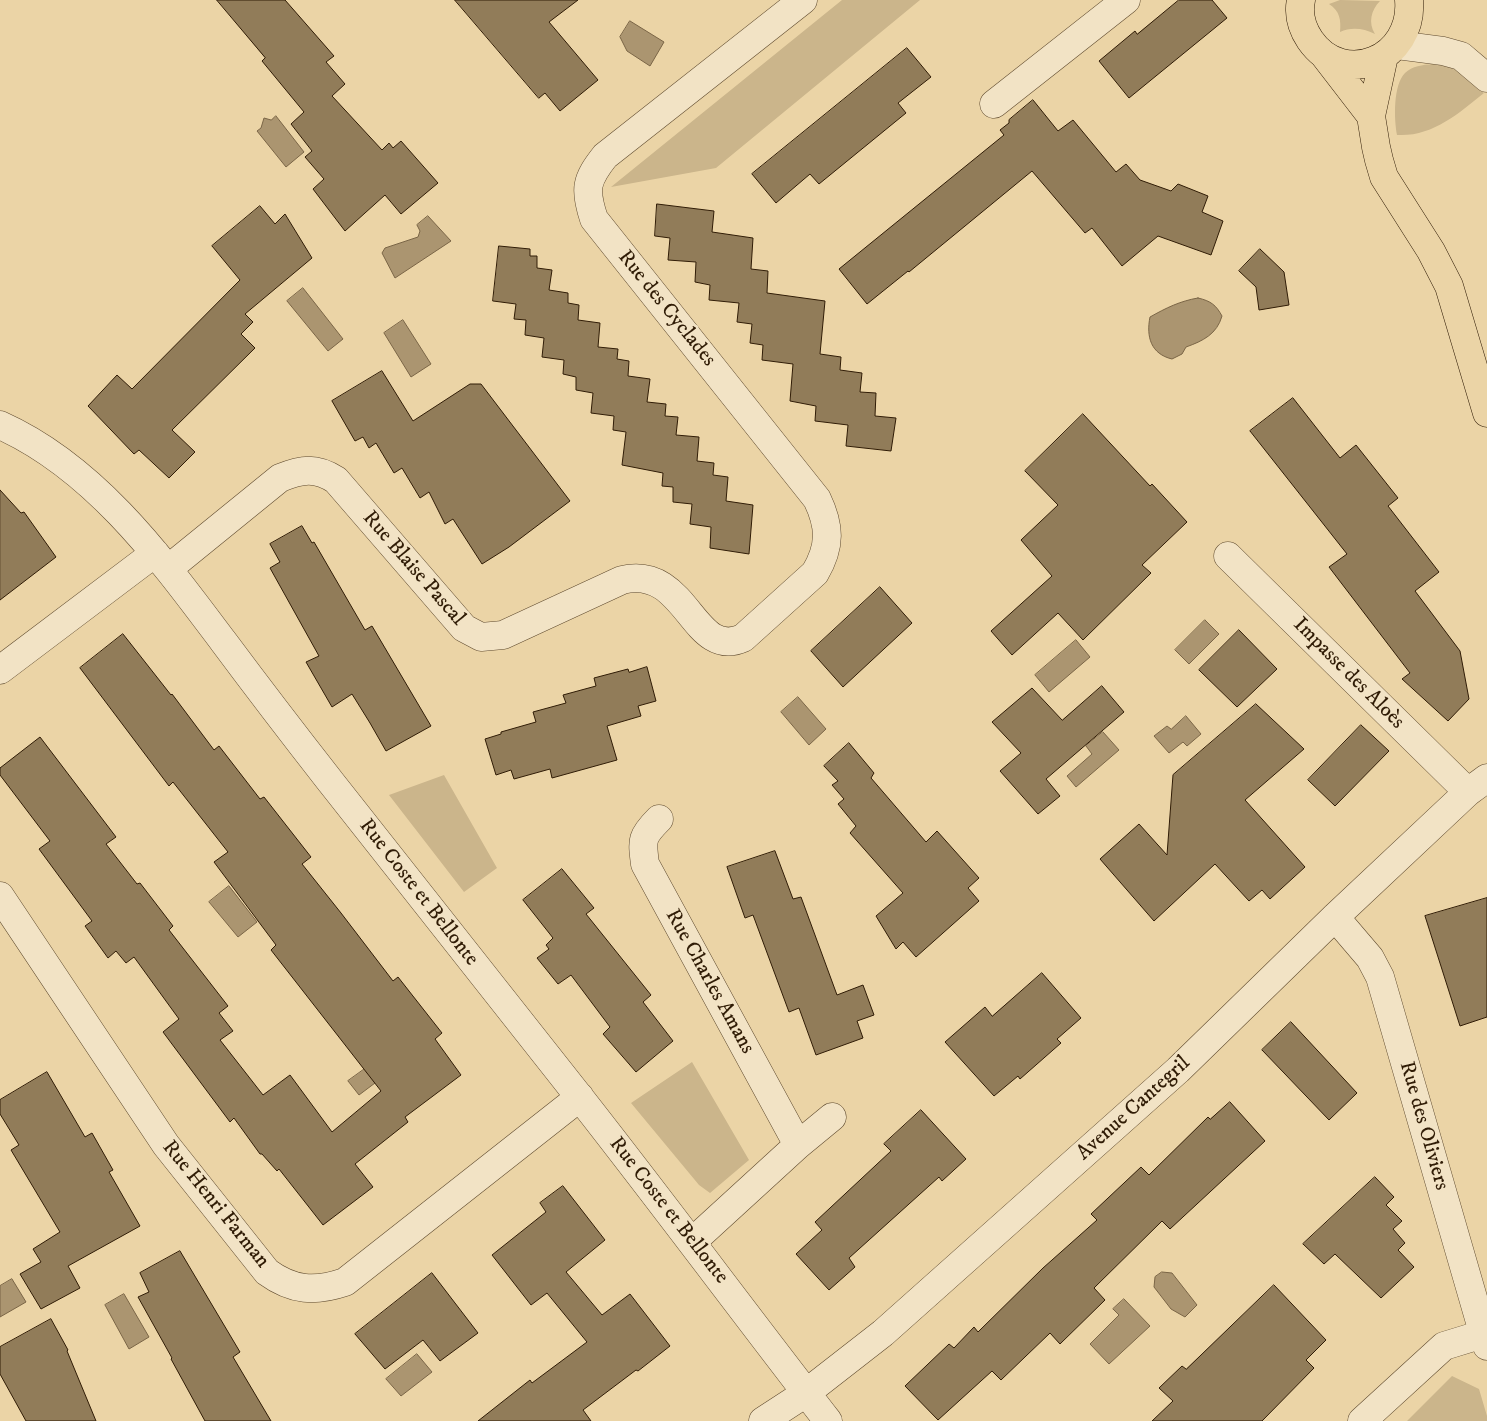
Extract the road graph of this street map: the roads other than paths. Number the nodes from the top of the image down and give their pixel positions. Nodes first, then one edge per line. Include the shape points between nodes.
1 (803, 0) edge
2 (1126, 0) edge
3 (1301, 0) edge
4 (1410, 0) edge
5 (1390, 51) junction
6 (1324, 55) junction
7 (1487, 78) edge
8 (994, 104) dead end
9 (1372, 116) junction
10 (1487, 413) edge
11 (0, 425) edge
12 (1228, 556) dead end
13 (162, 561) junction
14 (726, 642) joint
15 (0, 670) edge
16 (1477, 785) edge
17 (659, 819) dead end
18 (0, 896) edge
19 (1335, 917) junction
20 (580, 1097) junction
21 (832, 1117) dead end
22 (798, 1145) junction
23 (692, 1242) junction
24 (1485, 1340) edge
25 (806, 1393) junction
26 (763, 1421) edge
27 (828, 1421) edge
28 (1362, 1421) edge

1 - 14 street, Rue des Cyclades via 606,156 593,172 588,189 594,219 817,498 824,514 828,536 824,559 815,573 743,638
2 - 8 street
3 - 6 main road via 1300,19 1305,33
4 - 5 main road via 1406,32
5 - 6 main road via 1369,62 1354,64 1338,62
5 - 7 street via 1443,51 1461,56
5 - 9 main road
6 - 9 main road
9 - 10 main road via 1384,177 1449,286
11 - 13 street, Rue Coste et Bellonte via 80,476 99,492
12 - 16 street, Impasse des Aloès
13 - 14 street, Rue Blaise Pascal via 280,478 310,470 336,480 464,628 481,637 503,635 622,580 633,578 649,579 671,591 708,634 715,640
13 - 15 street
13 - 20 street, Rue Coste et Bellonte via 275,711
16 - 19 street, Avenue Cantegril
17 - 22 street, Rue Charles Amans via 646,832 643,844 645,864
18 - 20 street, Rue Henri Farman via 166,1145 267,1272 282,1283 305,1289 327,1288 345,1282
19 - 24 street, Rue des Oliviers via 1370,958 1380,977
19 - 25 street, Avenue Cantegril via 1178,1070 883,1333
20 - 23 street, Rue Coste et Bellonte
21 - 22 street
22 - 23 street
23 - 25 street, Rue Coste et Bellonte
24 - 28 street via 1444,1346
25 - 26 street, Avenue Cantegril
25 - 27 street, Rue Coste et Bellonte

